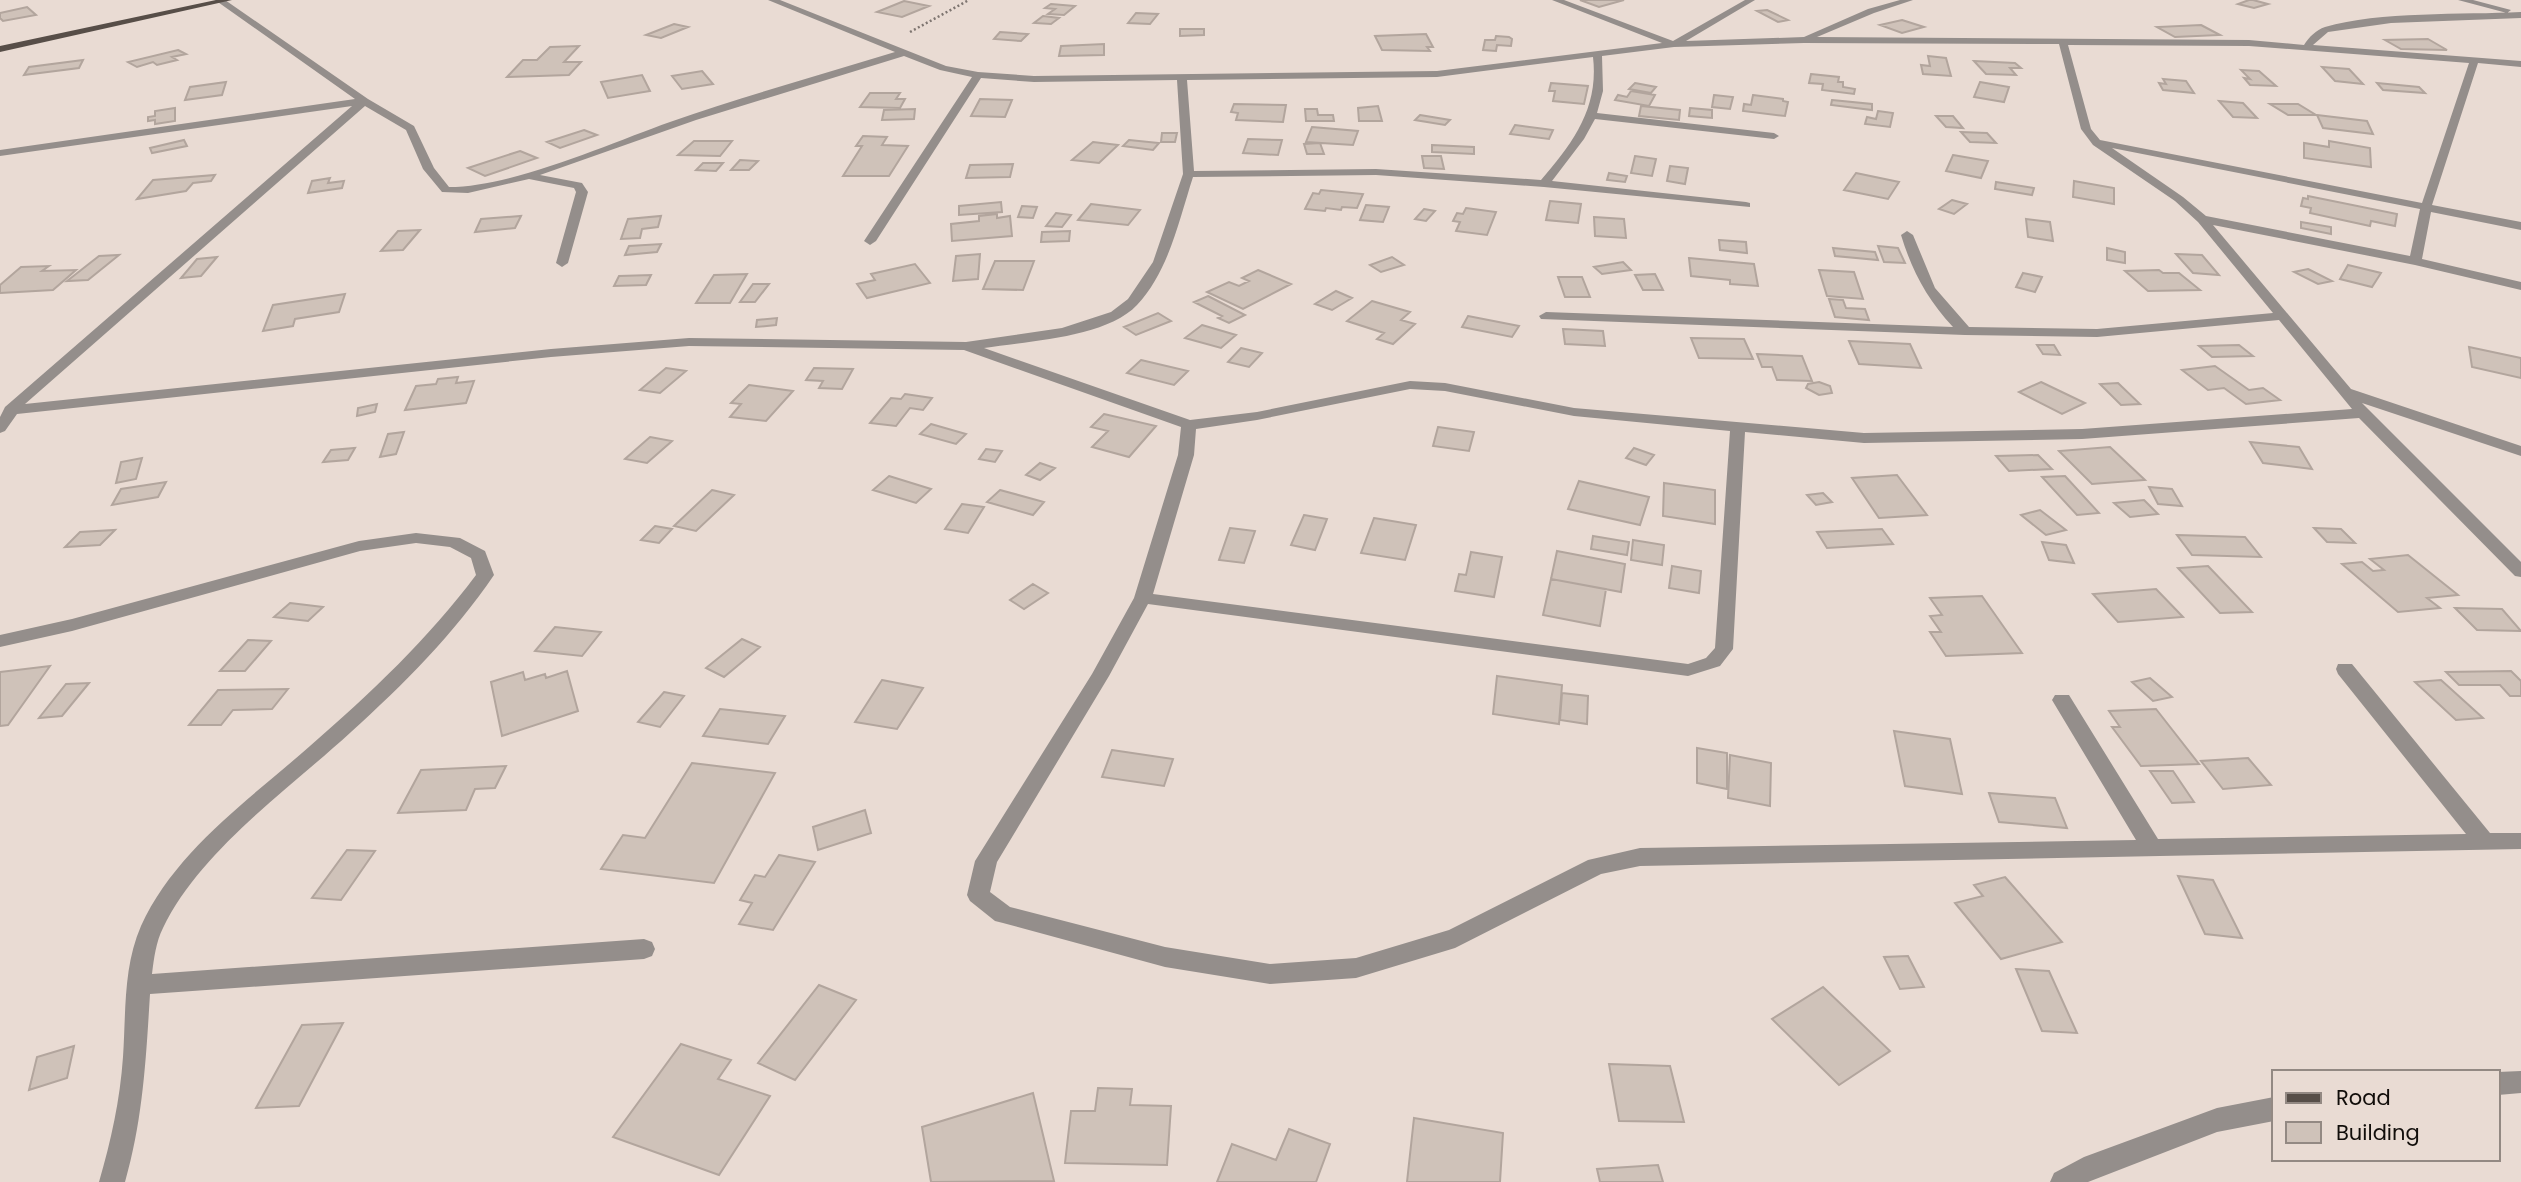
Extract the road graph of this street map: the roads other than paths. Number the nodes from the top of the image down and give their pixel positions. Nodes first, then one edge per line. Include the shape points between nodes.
1 (772, 0) edge
2 (1556, 0) edge
3 (1751, 0) edge
4 (1909, 0) edge
5 (2462, 0) edge
6 (223, 1) edge
7 (2521, 14) edge
8 (1804, 40) junction
9 (2063, 42) junction
10 (1674, 44) junction
11 (2308, 46) junction
12 (0, 49) edge
13 (904, 53) junction
14 (1597, 53) junction
15 (2474, 61) junction
16 (2521, 64) edge
17 (978, 75) junction
18 (1182, 79) junction
19 (364, 101) junction
20 (1593, 116) junction
21 (1774, 136) dead end
22 (2097, 143) junction
23 (0, 153) edge
24 (1189, 174) junction
25 (526, 176) junction
26 (1545, 184) junction
27 (1746, 205) dead end
28 (2426, 207) junction
29 (2202, 219) junction
30 (2521, 226) edge
31 (1908, 235) dead end
32 (870, 241) dead end
33 (2415, 261) junction
34 (562, 263) dead end
35 (2521, 286) edge
36 (1546, 316) dead end
37 (2281, 316) junction
38 (1965, 331) junction
39 (966, 346) junction
40 (2344, 392) junction
41 (6, 411) edge
42 (2363, 413) junction
43 (1189, 425) junction
44 (0, 428) edge
45 (1738, 428) junction
46 (2521, 451) edge
47 (2521, 572) edge
48 (1143, 598) junction
49 (0, 642) edge
50 (2345, 670) dead end
51 (2062, 700) dead end
52 (2482, 839) junction
53 (2521, 841) edge
54 (2152, 846) junction
55 (644, 948) dead end
56 (139, 985) junction
57 (2521, 1082) edge
58 (2500, 1084) edge
59 (2272, 1109) edge
60 (112, 1182) edge
61 (2063, 1182) edge

1 - 13 street
2 - 10 street
3 - 10 street
4 - 8 street
5 - 7 street
6 - 12 main road
6 - 19 street
7 - 11 street via 2348,26 2325,30
8 - 9 street
8 - 10 street
9 - 11 street
9 - 22 street via 2086,129
10 - 14 street
11 - 15 street
13 - 17 street
13 - 25 street via 692,118
14 - 18 street via 1437,74
14 - 20 street via 1601,86
15 - 16 street
15 - 28 street
17 - 18 street
17 - 32 street
18 - 24 street
19 - 23 street
19 - 25 street via 410,128 429,169 446,190 468,190
19 - 41 street
20 - 21 street
20 - 26 street
22 - 28 street
22 - 29 street
24 - 26 street via 1376,172
24 - 39 street via 1159,262 1133,302 1116,315 1064,332
25 - 34 street via 567,181 582,192
26 - 27 street
28 - 30 street
28 - 33 street
29 - 33 street
29 - 37 street
31 - 38 street via 1918,271 1934,299
33 - 35 street
36 - 38 street
37 - 38 street via 2097,333
37 - 40 street
39 - 41 street via 689,342 551,352
39 - 43 street
40 - 42 street
40 - 46 street
41 - 44 street
42 - 45 street via 2082,434 1864,438
42 - 47 street
43 - 45 street via 1410,385 1445,387 1574,412
43 - 48 street via 1186,455
45 - 48 street via 1724,649 1713,662 1688,670
48 - 54 street via 986,861 978,895 1003,914 1165,957 1270,974 1356,968 1455,938 1596,866 1640,857
49 - 56 street via 359,546 416,538 454,542 479,555 485,575 463,608 377,698 183,877 151,929
50 - 52 street
51 - 54 street
52 - 53 street
52 - 54 street
55 - 56 street
56 - 60 street via 124,1144
57 - 58 street
59 - 61 street via 2217,1120

